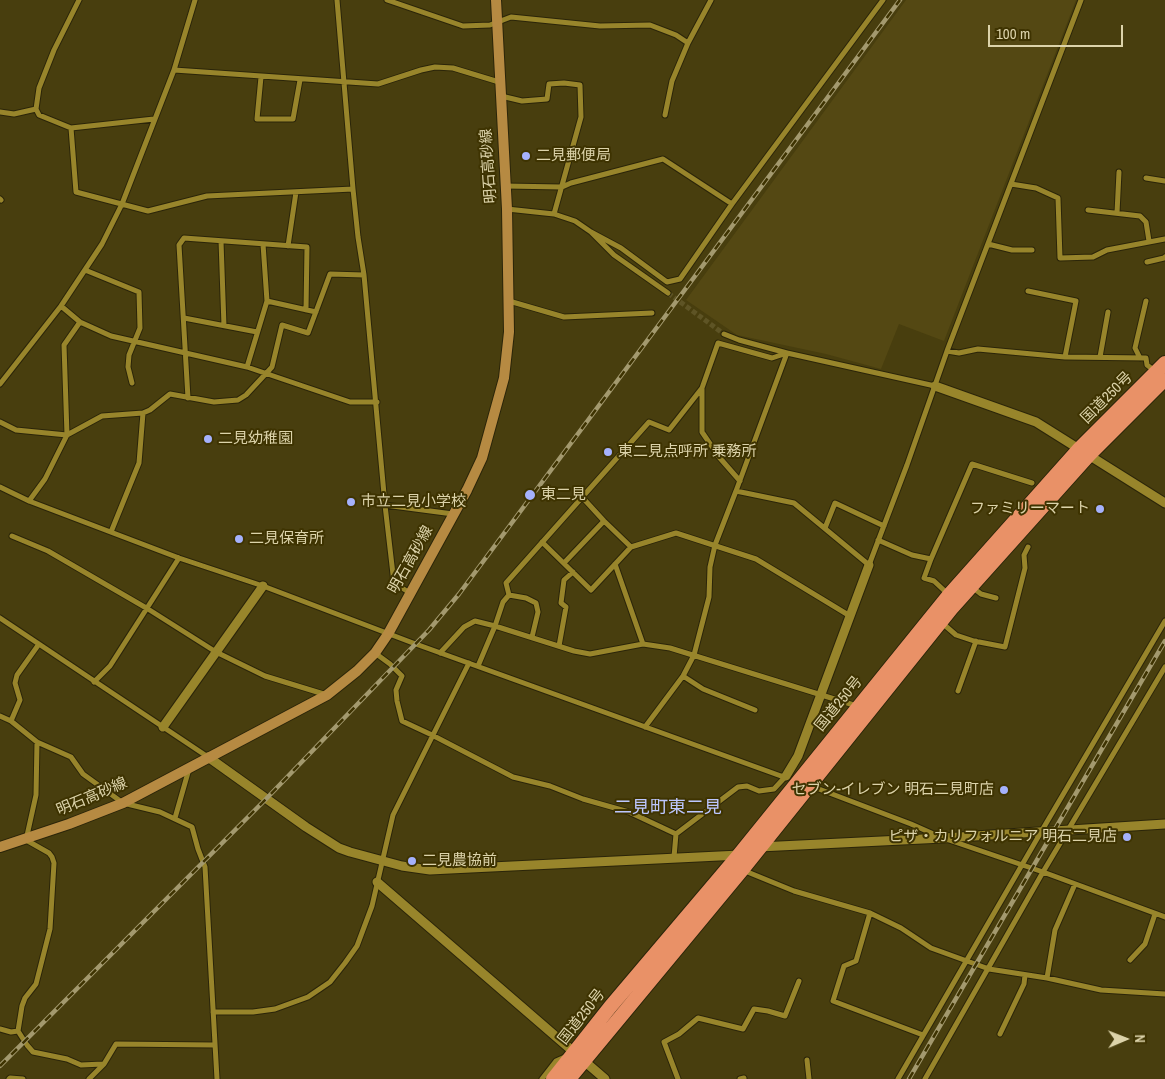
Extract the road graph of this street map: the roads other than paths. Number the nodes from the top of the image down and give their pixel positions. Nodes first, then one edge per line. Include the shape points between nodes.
1 (79, 0) edge
2 (195, 0) edge
3 (337, 0) edge
4 (388, 0) edge
5 (496, 0) edge
6 (711, 0) edge
7 (883, 0) edge
8 (1081, 0) edge
9 (497, 22) junction
10 (688, 43) junction
11 (174, 70) junction
12 (261, 77) junction
13 (300, 80) junction
14 (500, 82) junction
15 (344, 83) junction
16 (500, 96) junction
17 (36, 109) junction
18 (0, 112) edge
19 (665, 115) dead end
20 (154, 119) junction
21 (71, 128) junction
22 (1119, 172) dead end
23 (1146, 178) dead end
24 (1165, 181) edge
25 (1011, 184) junction
26 (505, 186) junction
27 (562, 187) junction
28 (353, 189) junction
29 (296, 192) junction
30 (122, 204) junction
31 (732, 204) junction
32 (507, 209) junction
33 (1088, 210) dead end
34 (1118, 213) junction
35 (554, 214) junction
36 (591, 232) junction
37 (1165, 239) edge
38 (221, 241) junction
39 (1149, 241) junction
40 (263, 244) junction
41 (988, 244) junction
42 (288, 246) junction
43 (1032, 250) dead end
44 (1165, 257) edge
45 (1147, 262) dead end
46 (85, 270) junction
47 (364, 275) junction
48 (1028, 291) dead end
49 (668, 293) tunnel mouth
50 (267, 300) junction
51 (509, 301) junction
52 (1146, 301) dead end
53 (61, 306) junction
54 (306, 310) junction
55 (316, 312) junction
56 (1108, 312) dead end
57 (652, 313) dead end
58 (184, 318) junction
59 (80, 322) junction
60 (224, 326) junction
61 (257, 332) junction
62 (724, 334) tunnel mouth
63 (134, 342) junction
64 (947, 351) junction
65 (787, 353) junction
66 (187, 354) junction
67 (1065, 357) junction
68 (1100, 357) junction
69 (1140, 358) junction
70 (247, 367) junction
71 (1162, 371) edge
72 (265, 373) junction
73 (132, 383) dead end
74 (0, 384) edge
75 (935, 386) junction
76 (702, 388) junction
77 (188, 398) junction
78 (376, 402) junction
79 (143, 414) junction
80 (0, 422) edge
81 (67, 435) junction
82 (1084, 452) junction
83 (740, 480) junction
84 (1032, 482) dead end
85 (0, 487) edge
86 (736, 491) junction
87 (582, 497) junction
88 (29, 500) junction
89 (1165, 503) edge
90 (385, 505) junction
91 (453, 514) junction
92 (604, 522) junction
93 (884, 526) junction
94 (825, 528) junction
95 (111, 532) junction
96 (12, 536) dead end
97 (878, 540) junction
98 (542, 542) junction
99 (715, 546) junction
100 (631, 547) junction
101 (1028, 547) dead end
102 (179, 558) junction
103 (932, 559) junction
104 (564, 564) junction
105 (615, 564) junction
106 (869, 565) junction
107 (573, 572) junction
108 (263, 586) junction
109 (971, 586) junction
110 (410, 593) junction
111 (509, 595) junction
112 (949, 595) junction
113 (996, 598) dead end
114 (148, 609) junction
115 (851, 616) junction
116 (0, 618) edge
117 (1165, 621) edge
118 (941, 622) junction
119 (496, 626) junction
120 (388, 634) junction
121 (532, 637) junction
122 (976, 641) junction
123 (39, 644) junction
124 (643, 644) junction
125 (560, 646) junction
126 (216, 652) junction
127 (375, 653) junction
128 (440, 653) junction
129 (694, 655) junction
130 (469, 663) junction
131 (478, 666) junction
132 (1165, 667) edge
133 (683, 676) junction
134 (94, 682) junction
135 (958, 691) dead end
136 (327, 695) junction
137 (822, 695) junction
138 (858, 706) junction
139 (755, 710) dead end
140 (0, 716) edge
141 (11, 721) junction
142 (163, 727) junction
143 (645, 727) junction
144 (432, 735) junction
145 (37, 742) junction
146 (208, 757) junction
147 (190, 767) junction
148 (797, 781) junction
149 (123, 803) junction
150 (175, 818) junction
151 (1165, 824) edge
152 (1069, 830) junction
153 (1041, 832) junction
154 (676, 834) junction
155 (943, 838) junction
156 (26, 840) junction
157 (760, 846) junction
158 (0, 847) edge
159 (738, 856) junction
160 (674, 857) junction
161 (381, 860) junction
162 (1021, 866) junction
163 (742, 870) junction
164 (1043, 872) junction
165 (377, 882) junction
166 (1075, 884) junction
167 (870, 914) junction
168 (1155, 914) junction
169 (1165, 917) edge
170 (1130, 960) dead end
171 (967, 962) junction
172 (989, 970) junction
173 (1025, 975) junction
174 (1047, 978) junction
175 (799, 981) dead end
176 (1165, 994) edge
177 (213, 1012) junction
178 (0, 1029) edge
179 (18, 1031) junction
180 (1000, 1034) dead end
181 (923, 1035) junction
182 (214, 1045) junction
183 (579, 1056) junction
184 (807, 1060) dead end
185 (104, 1064) junction
186 (9, 1079) edge
187 (23, 1079) edge
188 (90, 1079) edge
189 (217, 1079) edge
190 (542, 1079) edge
191 (553, 1079) edge
192 (569, 1079) edge
193 (579, 1079) edge
194 (606, 1079) edge
195 (678, 1079) edge
196 (809, 1079) edge
197 (898, 1079) edge
198 (925, 1079) edge

1 - 17 street via 39,88
2 - 11 street
3 - 15 street
4 - 9 street via 463,26
5 - 9 main road, 明石高砂線
6 - 10 street
7 - 31 street
8 - 25 street
9 - 10 street via 511,17 591,25 650,25
9 - 14 main road, 明石高砂線
10 - 19 street via 672,81
11 - 12 street
11 - 20 street
12 - 13 street
12 - 13 street via 257,119 293,120
13 - 15 street
14 - 15 street via 453,68 435,67 378,84
14 - 16 main road, 明石高砂線
15 - 28 street
16 - 26 main road, 明石高砂線
16 - 27 street via 522,101 547,99 549,84 580,85 581,117
17 - 18 street via 14,114
17 - 21 street via 39,115
20 - 21 street
20 - 30 street
21 - 30 street via 76,192
22 - 34 street
23 - 24 street
25 - 39 street via 1036,188 1058,198 1060,258 1093,257 1107,250
25 - 41 street
26 - 27 street
26 - 32 main road, 明石高砂線
27 - 31 street via 663,159
27 - 35 street
28 - 29 street
28 - 47 street
29 - 30 street via 207,196 148,211
29 - 42 street
30 - 46 street
31 - 36 street via 680,278 667,282 621,248
32 - 35 street
32 - 51 main road, 明石高砂線
33 - 34 street
34 - 39 street via 1140,216 1146,222
35 - 36 street
36 - 49 street via 614,255
37 - 39 street
38 - 40 street
38 - 58 street via 184,238 179,244
38 - 60 street
40 - 42 street
40 - 50 street
41 - 43 street via 1012,250
41 - 64 street
42 - 54 street via 308,247
44 - 45 street
46 - 53 street
46 - 63 street via 139,292 140,328
47 - 55 street via 330,274
47 - 78 street
48 - 67 street via 1079,302
50 - 54 street
50 - 61 street
51 - 57 street via 564,317
51 - 91 main road, 明石高砂線 via 504,378 482,458
52 - 69 street via 1135,348
53 - 59 street
53 - 74 street
54 - 55 street
55 - 72 street via 308,333 282,325 272,367
56 - 68 street
58 - 60 street
58 - 66 street
59 - 63 street
59 - 81 street via 64,345
60 - 61 street
61 - 70 street
62 - 65 street
63 - 66 street
63 - 73 street via 128,368
64 - 67 street via 959,353 978,349
64 - 75 street
65 - 75 street
65 - 76 street via 772,358 718,343
65 - 83 street
66 - 70 street
66 - 77 street
67 - 68 street
68 - 69 street
69 - 71 street via 1146,358 1148,364
70 - 72 street
71 - 82 highway, 国道250号
72 - 77 street via 238,400 214,402
72 - 78 street via 350,402
75 - 82 street via 1036,422
75 - 93 street
76 - 83 street via 702,432
76 - 87 street via 669,430 649,422
77 - 79 street via 170,394
78 - 90 street
79 - 81 street via 102,416
79 - 95 street via 139,463
80 - 81 street via 16,430
81 - 88 street via 45,479
82 - 89 street
82 - 109 highway, 国道250号
82 - 112 highway, 国道250号
83 - 86 street
84 - 103 street via 972,464
85 - 88 street
86 - 94 street via 794,503
86 - 99 street
87 - 92 street
87 - 98 street
88 - 95 street
90 - 91 street
90 - 110 street via 394,584
91 - 110 main road, 明石高砂線
92 - 100 street
92 - 104 street
93 - 94 street via 835,503
93 - 97 street
94 - 106 street
95 - 102 street
96 - 114 street via 48,550
97 - 103 street via 912,555
97 - 106 street
98 - 104 street
98 - 111 street via 506,583
99 - 100 street via 676,533
99 - 115 street via 756,559
99 - 129 street via 710,567 709,597
100 - 105 street
101 - 122 street via 1005,647
102 - 108 street
102 - 114 street
103 - 112 street via 924,578 934,581
104 - 107 street
105 - 107 street via 591,590
105 - 124 street
106 - 115 street
107 - 125 street via 564,580 561,603 566,607
108 - 120 street
108 - 126 street
109 - 113 street via 981,594
109 - 118 highway, 国道250号
110 - 120 main road, 明石高砂線
111 - 119 street via 502,602
111 - 121 street via 536,603 538,612
112 - 138 highway, 国道250号
114 - 126 street
114 - 134 street via 110,666
115 - 137 street
116 - 123 street
117 - 153 street
118 - 122 street via 956,635
118 - 148 highway, 国道250号
119 - 121 street
119 - 128 street via 475,621 464,627
119 - 131 street
120 - 127 main road, 明石高砂線
120 - 128 street
121 - 125 street
122 - 135 street
123 - 134 street
123 - 141 street via 17,675 15,684 20,700
124 - 125 street via 590,654
124 - 129 street
126 - 136 street via 265,676
126 - 142 street
127 - 136 main road, 明石高砂線
127 - 144 street via 402,676 396,690 402,721
128 - 130 street
129 - 133 street
129 - 137 street
130 - 131 street
130 - 144 street
131 - 143 street
132 - 152 street
133 - 139 street via 703,689
133 - 143 street
134 - 142 street
136 - 146 main road, 明石高砂線
137 - 138 street
137 - 148 street via 798,756
138 - 148 highway, 国道250号
140 - 141 street
141 - 145 street
142 - 146 street
143 - 148 street
144 - 154 street via 513,777 629,812
144 - 161 street via 393,815
145 - 149 street via 71,757 83,774
145 - 156 street via 36,795
146 - 147 main road, 明石高砂線
146 - 161 street via 339,848
147 - 149 main road, 明石高砂線
147 - 150 street
148 - 154 street via 759,791 747,786 738,787
148 - 155 street
148 - 157 highway, 国道250号
148 - 159 highway, 国道250号
149 - 150 street
149 - 156 main road, 明石高砂線
150 - 177 street via 192,827 206,867
151 - 152 street
152 - 153 street
152 - 164 street
153 - 155 street
153 - 162 street
154 - 160 street
155 - 157 street
155 - 162 street
156 - 158 main road, 明石高砂線
156 - 179 street via 49,853 54,863 50,929 36,984 22,1006
157 - 159 street
157 - 163 highway, 国道250号
159 - 160 street
159 - 183 highway, 国道250号 via 610,1007
160 - 161 street via 430,870
161 - 165 street
162 - 164 street
162 - 171 street
163 - 167 street via 794,891
163 - 183 highway, 国道250号
164 - 166 street
164 - 172 street
165 - 177 street via 357,946 330,982 308,997 275,1009
165 - 183 street
166 - 168 street
166 - 174 street via 1055,930
167 - 171 street via 901,928 931,948
167 - 181 street via 856,961 844,966 833,1001
168 - 169 street
168 - 170 street via 1145,944
171 - 172 street
171 - 181 street
172 - 173 street
172 - 198 street
173 - 174 street
173 - 180 street via 1024,984
174 - 176 street via 1101,990
175 - 195 street via 785,1016 754,1009 743,1029 698,1018 680,1034 664,1042
177 - 182 street
178 - 179 street
179 - 185 street via 34,1052 81,1065
181 - 197 street
182 - 185 street via 116,1044
182 - 189 street
183 - 190 street via 556,1061
183 - 191 highway, 国道250号
183 - 192 highway, 国道250号
183 - 193 street
183 - 194 street
184 - 196 street
185 - 188 street
186 - 187 street

